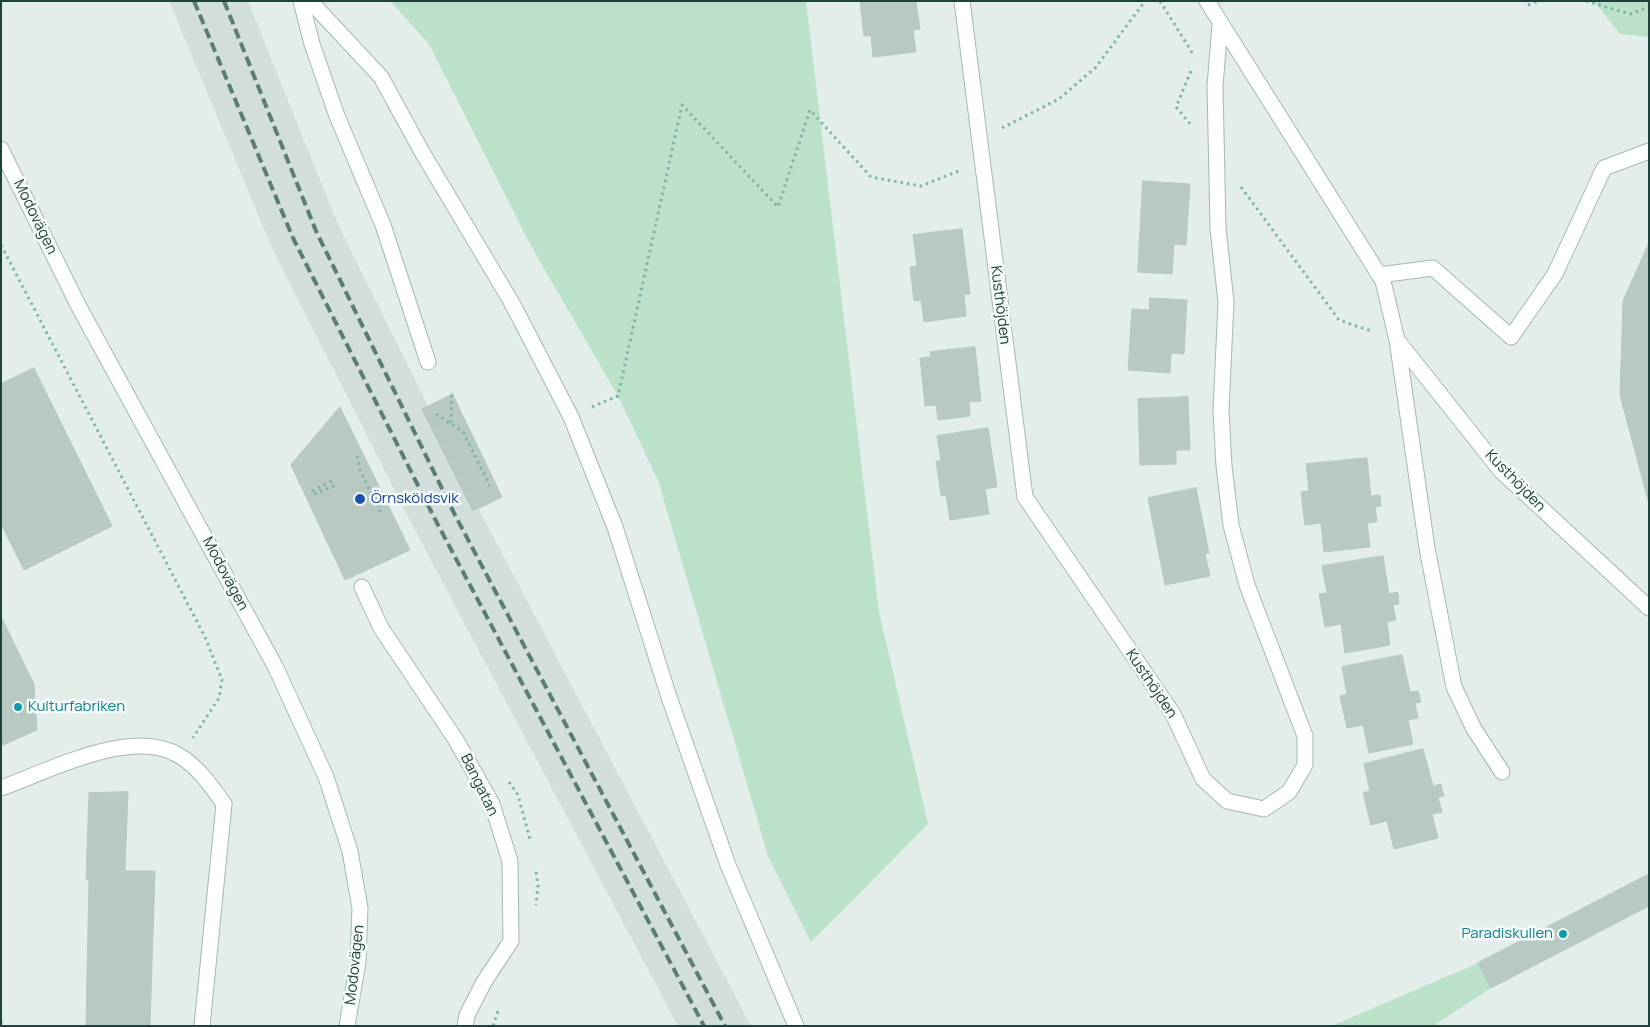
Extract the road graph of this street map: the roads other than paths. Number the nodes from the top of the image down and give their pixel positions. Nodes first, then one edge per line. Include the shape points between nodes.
1 (301, 1) edge
2 (310, 1) edge
3 (962, 1) edge
4 (1207, 1) edge
5 (1220, 25) junction
6 (1, 148) edge
7 (1649, 151) edge
8 (1379, 275) junction
9 (1397, 340) junction
10 (428, 362) dead end
11 (362, 587) dead end
12 (1649, 608) edge
13 (1502, 772) dead end
14 (1, 788) edge
15 (202, 1026) edge
16 (347, 1026) edge
17 (465, 1026) edge
18 (796, 1026) edge

1 - 10 street via 337,116 383,225
2 - 18 street via 381,77 512,303 571,417 615,526 669,697 728,865
3 - 5 street, Kusthöjden via 1025,497 1173,714 1203,779 1227,801 1264,809 1289,792 1305,765 1305,736 1247,585 1231,525 1221,411 1226,302 1218,228 1215,86
4 - 5 street, Kusthöjden
5 - 8 street, Kusthöjden
6 - 16 street, Modovägen via 78,305 276,668 326,777 350,851 360,908 358,962
7 - 8 street via 1604,168 1554,274 1511,338 1433,268
8 - 9 street, Kusthöjden
9 - 12 street, Kusthöjden via 1501,471
9 - 13 street, Kusthöjden via 1427,548 1454,687 1474,729
11 - 17 street, Bangatan via 381,628 456,740 487,796 510,862 511,941 466,1015
14 - 15 street via 109,748 155,745 180,756 205,778 224,804

